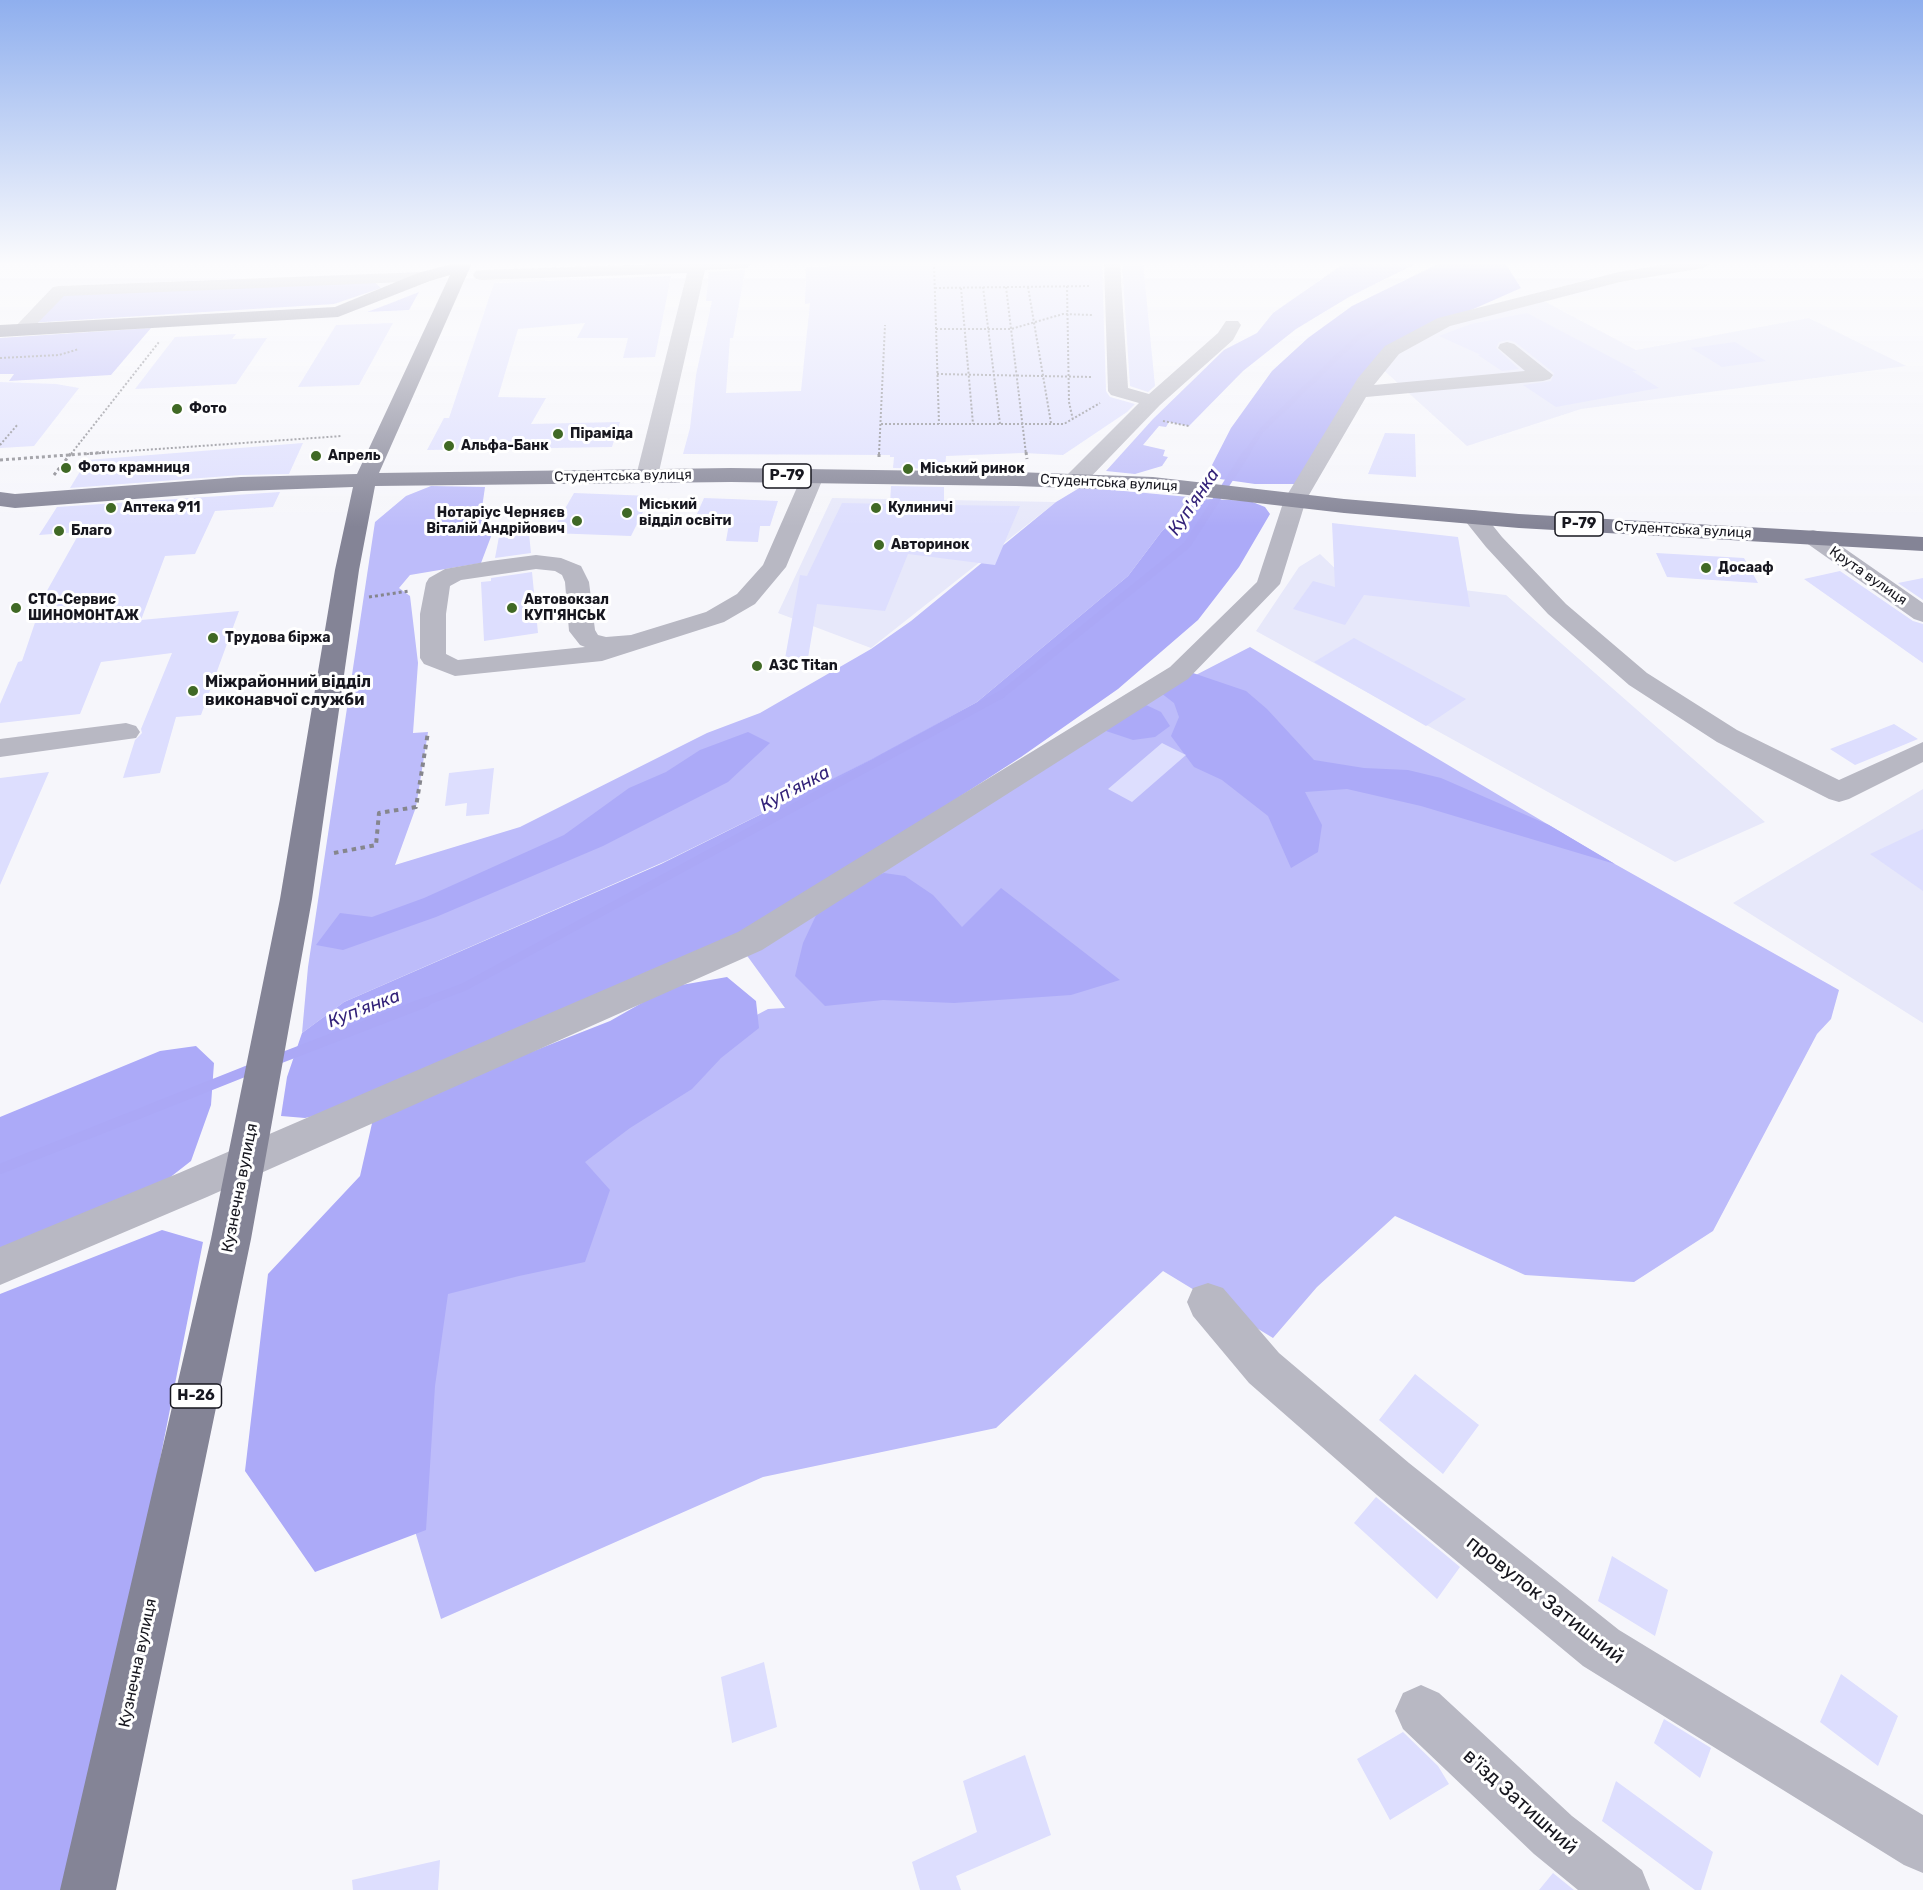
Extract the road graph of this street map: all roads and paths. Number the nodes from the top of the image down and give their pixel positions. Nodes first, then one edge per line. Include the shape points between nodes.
1 (151, 351) edge
2 (423, 351) edge
3 (677, 351) edge
4 (884, 351) edge
5 (936, 351) edge
6 (966, 351) edge
7 (991, 351) edge
8 (1014, 351) edge
9 (1039, 351) edge
10 (1068, 351) edge
11 (1116, 351) edge
12 (1209, 351) edge
13 (1391, 351) edge
14 (1511, 351) edge
15 (59, 355) dead end
16 (0, 358) edge
17 (937, 375) junction
18 (969, 375) junction
19 (994, 375) junction
20 (1017, 375) junction
21 (1043, 376) junction
22 (1068, 376) junction
23 (1118, 384) junction
24 (1359, 392) junction
25 (1153, 401) junction
26 (1073, 420) junction
27 (1051, 423) junction
28 (18, 424) dead end
29 (881, 424) junction
30 (939, 424) junction
31 (973, 424) junction
32 (1000, 424) junction
33 (1023, 424) junction
34 (342, 436) dead end
35 (0, 445) edge
36 (69, 457) junction
37 (879, 458) dead end
38 (0, 460) edge
39 (1027, 462) dead end
40 (647, 476) junction
41 (813, 476) junction
42 (365, 480) junction
43 (49, 481) dead end
44 (1074, 481) junction
45 (1295, 500) junction
46 (5, 501) edge
47 (1474, 517) junction
48 (1813, 537) junction
49 (1923, 544) edge
50 (1923, 614) edge
51 (633, 643) junction
52 (126, 732) dead end
53 (428, 732) dead end
54 (0, 748) edge
55 (1923, 751) edge
56 (303, 858) junction
57 (0, 1266) edge
58 (1208, 1302) dead end
59 (1421, 1711) dead end
60 (1923, 1846) edge
61 (88, 1890) edge
62 (1622, 1890) edge

1 - 36 path
2 - 42 main road, Н-26
3 - 40 street
4 - 29 path
5 - 17 path
6 - 18 path
7 - 19 path
8 - 20 path
9 - 21 path
10 - 22 path
11 - 23 street
12 - 25 street
13 - 24 street
14 - 24 street via 1543,375
15 - 16 path
17 - 18 path
17 - 30 path
18 - 19 path
18 - 31 path
19 - 20 path
19 - 32 path
20 - 21 path
20 - 33 path
21 - 22 path
21 - 27 path
22 - 23 path
22 - 26 path
23 - 25 street
23 - 26 path
24 - 45 street
25 - 44 street
26 - 27 path
27 - 33 path
28 - 35 path
29 - 30 path
29 - 37 path
30 - 31 path
31 - 32 path
32 - 33 path
33 - 39 path
34 - 36 path
36 - 38 path
36 - 43 path
40 - 41 main road, Студентська вулиця / Р-79
40 - 42 main road, Студентська вулиця / Р-79
41 - 44 main road, Студентська вулиця / Р-79
41 - 51 street via 774,567 746,599 715,617
42 - 46 main road, Р-79 via 241,484
42 - 56 main road, Кузнечна вулиця / Н-26 via 347,570
44 - 45 main road, Студентська вулиця / Р-79 via 1153,484
45 - 47 main road, Студентська вулиця / Р-79
45 - 57 street via 1268,584 1179,673 750,941
47 - 48 main road, Студентська вулиця / Р-79
47 - 55 street via 1557,609 1638,679 1727,736 1839,792
48 - 49 main road, Студентська вулиця / Р-79
48 - 50 street, Крута вулиця
51 - 51 street via 602,653 455,668 433,658 438,583 454,574 490,568 536,562 561,565 573,571 578,582 582,632 589,640 605,645
52 - 54 street
53 - 56 path via 416,807 379,813 376,846
56 - 61 main road, Кузнечна вулиця / Н-26 via 231,1239
58 - 60 street, провулок Затишний via 1264,1368 1393,1479 1602,1648
59 - 62 street, в'їзд Затишний via 1553,1835

